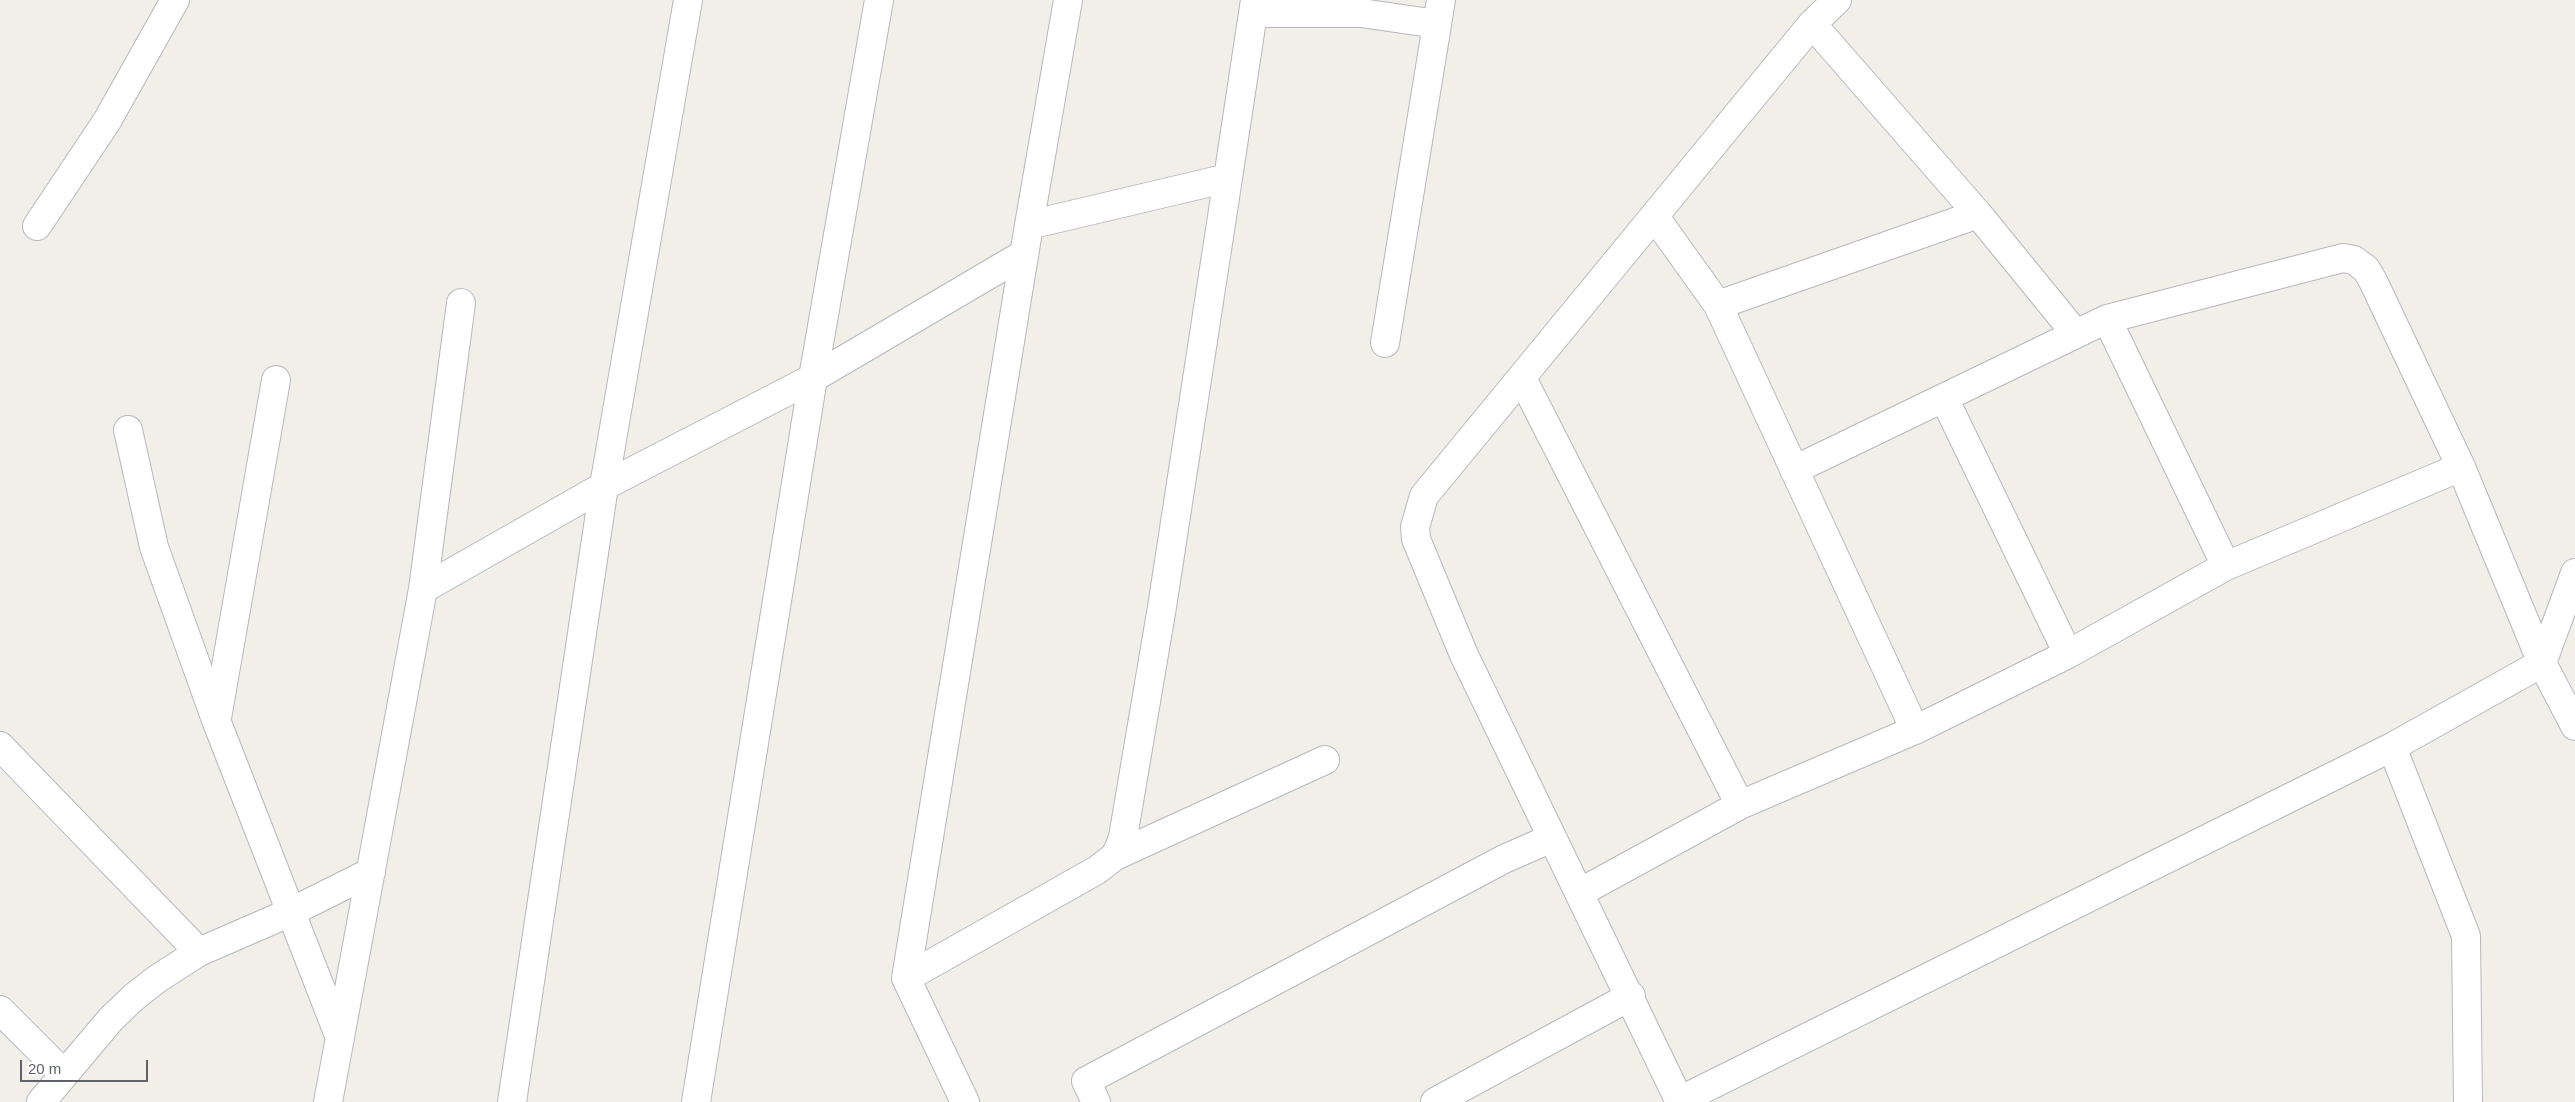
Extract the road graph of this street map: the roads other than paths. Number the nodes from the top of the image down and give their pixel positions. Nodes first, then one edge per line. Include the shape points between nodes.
1 (175, 0) edge
2 (688, 0) edge
3 (879, 0) edge
4 (1068, 0) edge
5 (1837, 0) edge
6 (1254, 7) edge
7 (1439, 12) edge
8 (1812, 24) junction
9 (1228, 178) junction
10 (1978, 214) junction
11 (1655, 217) junction
12 (1029, 225) junction
13 (37, 226) dead end
14 (1024, 254) junction
15 (461, 303) dead end
16 (1718, 305) junction
17 (2107, 319) junction
18 (2076, 334) junction
19 (1385, 342) dead end
20 (813, 378) junction
21 (1522, 378) junction
22 (276, 380) dead end
23 (1944, 398) junction
24 (128, 430) dead end
25 (2461, 467) junction
26 (1794, 470) junction
27 (604, 486) junction
28 (2226, 566) junction
29 (2575, 573) edge
30 (423, 589) junction
31 (2068, 654) junction
32 (2542, 663) junction
33 (216, 720) junction
34 (2575, 726) edge
35 (1915, 730) junction
36 (0, 746) edge
37 (2392, 747) junction
38 (1325, 760) dead end
39 (1740, 805) junction
40 (1552, 838) junction
41 (1115, 856) junction
42 (370, 872) junction
43 (1579, 893) junction
44 (291, 912) junction
45 (199, 952) junction
46 (906, 978) junction
47 (1630, 996) junction
48 (0, 1010) edge
49 (340, 1038) junction
50 (64, 1074) junction
51 (41, 1102) edge
52 (328, 1102) edge
53 (512, 1102) edge
54 (696, 1102) edge
55 (965, 1102) edge
56 (1096, 1102) edge
57 (1435, 1102) edge
58 (1680, 1102) edge
59 (2468, 1102) edge

1 - 13 street via 107,121
2 - 27 street
3 - 20 street
4 - 12 street
5 - 8 street
6 - 7 street via 1362,13
6 - 9 street
7 - 19 street
8 - 10 street
8 - 11 street
9 - 12 street
9 - 41 street via 1162,607 1123,837
10 - 16 street
10 - 18 street
11 - 16 street
11 - 21 street
12 - 14 street
14 - 20 street
14 - 46 street
15 - 30 street
16 - 26 street
17 - 18 street
17 - 25 street via 2343,258 2354,260 2366,269 2373,281
17 - 28 street
18 - 23 street
20 - 27 street
20 - 54 street
21 - 39 street
21 - 40 street via 1424,496 1415,527 1416,539 1464,655
22 - 33 street
23 - 26 street
23 - 31 street
24 - 33 street via 154,547
25 - 28 street
25 - 32 street
26 - 35 street
27 - 30 street
27 - 53 street
28 - 31 street
29 - 32 street
30 - 42 street
31 - 35 street
32 - 34 street
32 - 37 street
33 - 44 street
35 - 39 street
36 - 45 street
37 - 58 street
37 - 59 street via 2466,936
38 - 41 street
39 - 43 street
40 - 43 street
40 - 56 street via 1504,859 1086,1082
41 - 46 street via 1097,870
42 - 44 street
42 - 49 street
43 - 47 street
44 - 45 street
44 - 49 street
45 - 50 street via 134,997
46 - 55 street
47 - 57 street
47 - 58 street
48 - 50 street
49 - 52 street
50 - 51 street

